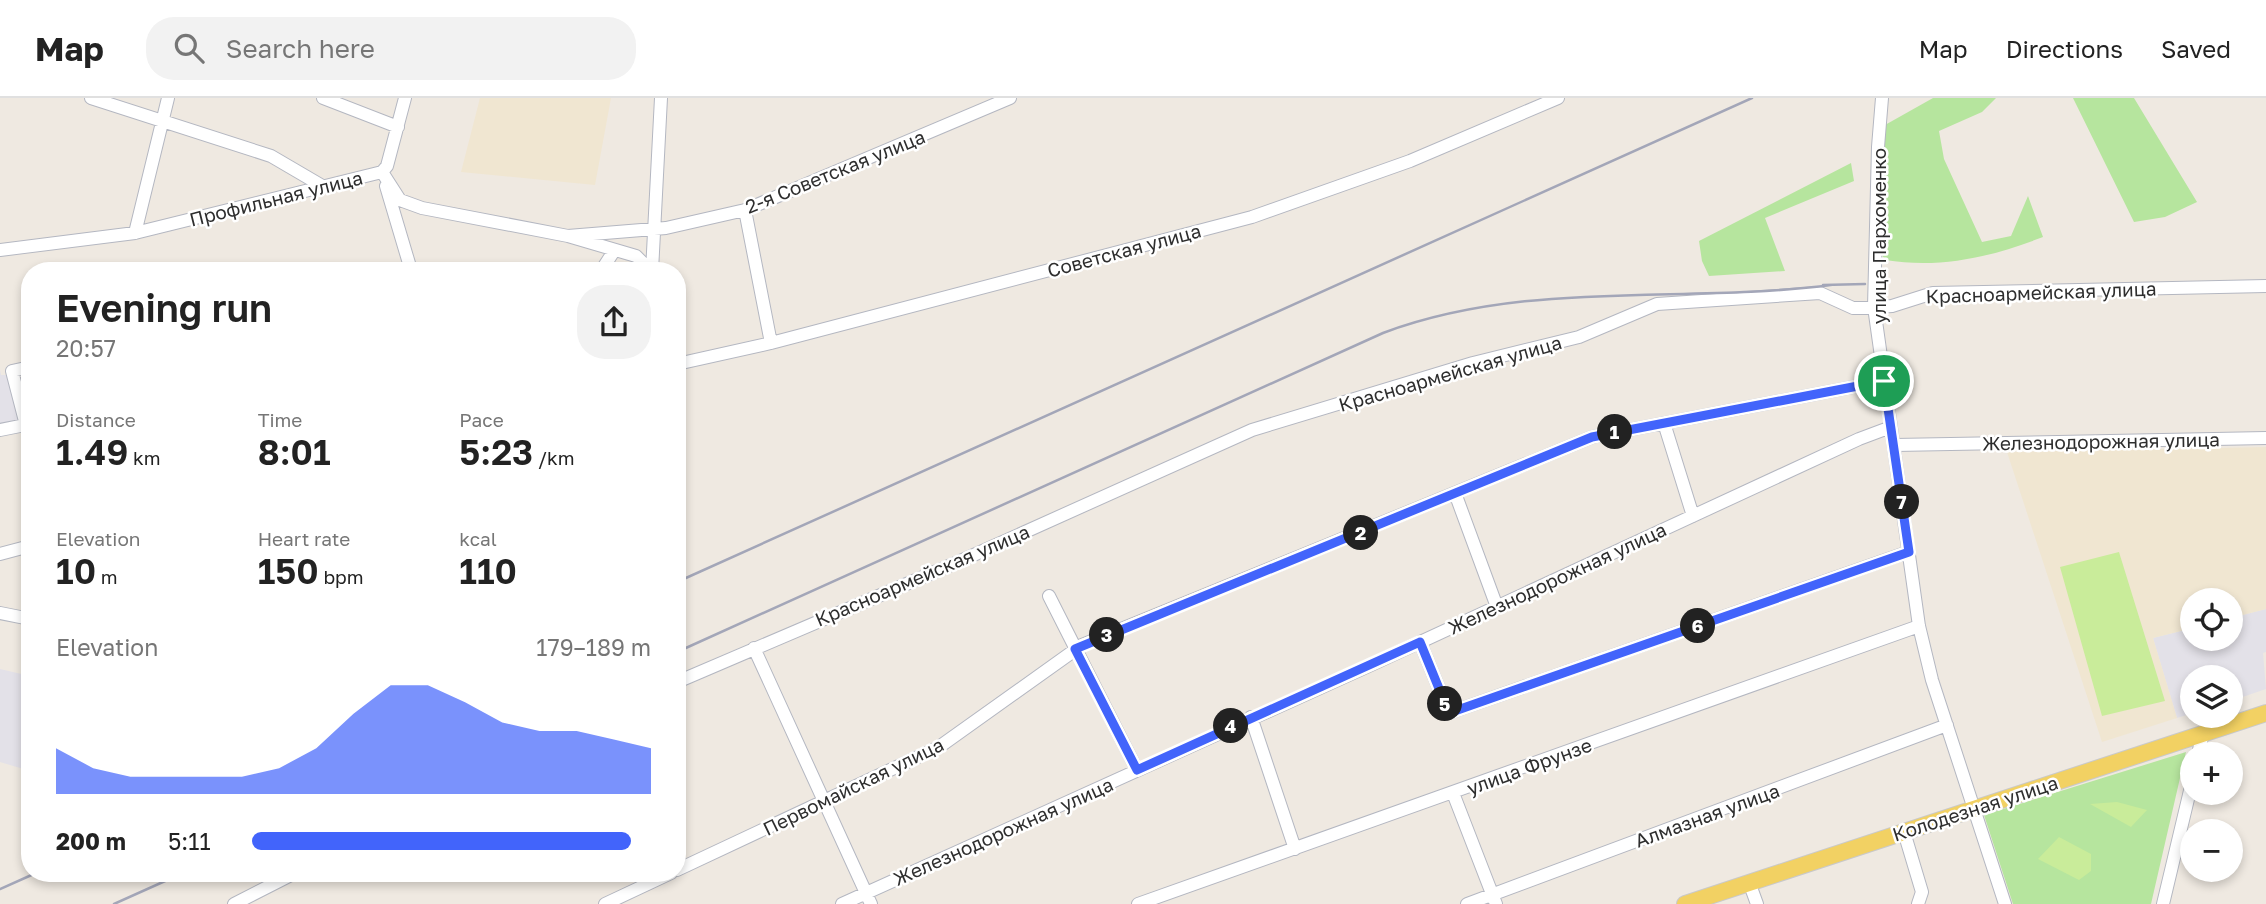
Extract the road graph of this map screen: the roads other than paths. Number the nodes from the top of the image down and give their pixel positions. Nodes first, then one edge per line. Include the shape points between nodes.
1 (91, 98) edge
2 (169, 98) edge
3 (323, 98) edge
4 (405, 98) edge
5 (661, 98) edge
6 (1010, 98) edge
7 (1558, 98) edge
8 (1882, 98) edge
9 (162, 120) junction
10 (398, 127) junction
11 (382, 172) junction
12 (324, 187) junction
13 (745, 210) junction
14 (654, 229) junction
15 (135, 233) junction
16 (568, 236) junction
17 (0, 250) edge
18 (614, 251) junction
19 (409, 262) edge
20 (607, 262) edge
21 (641, 262) edge
22 (652, 262) edge
23 (2266, 286) edge
24 (1874, 307) junction
25 (771, 343) junction
26 (686, 362) edge
27 (21, 369) edge
28 (1884, 381) junction
29 (21, 401) edge
30 (1664, 423) junction
31 (21, 426) edge
32 (1891, 427) junction
33 (0, 430) edge
34 (2266, 438) edge
35 (1895, 445) junction
36 (1455, 494) junction
37 (1693, 516) junction
38 (21, 548) edge
39 (1909, 552) junction
40 (0, 554) edge
41 (1049, 596) dead end
42 (1497, 607) junction
43 (0, 613) edge
44 (21, 617) edge
45 (1919, 626) junction
46 (1420, 642) junction
47 (754, 648) junction
48 (1075, 649) junction
49 (686, 678) edge
50 (2266, 713) edge
51 (1251, 717) junction
52 (1947, 725) junction
53 (2203, 733) junction
54 (2201, 742) edge
55 (1137, 770) junction
56 (1453, 793) junction
57 (825, 801) junction
58 (2186, 805) edge
59 (1973, 807) junction
60 (1904, 832) junction
61 (1295, 849) junction
62 (686, 866) edge
63 (1749, 881) junction
64 (277, 882) edge
65 (652, 882) edge
66 (868, 899) edge
67 (1495, 899) edge
68 (234, 904) edge
69 (605, 904) edge
70 (842, 904) edge
71 (1138, 904) edge
72 (1467, 904) edge
73 (1685, 904) edge
74 (1757, 904) edge
75 (1919, 904) edge
76 (2005, 904) edge
77 (2162, 904) edge

1 - 9 street
2 - 9 street
3 - 10 street
4 - 10 street
5 - 14 street
6 - 13 street, 2-я Советская улица
7 - 25 street, Советская улица via 1410,161 1252,217
8 - 24 street, улица Пархоменко
9 - 12 street via 271,156
9 - 15 street
10 - 11 street
11 - 12 street, Профильная улица
11 - 16 street, Профильная улица via 400,201
11 - 19 street
12 - 15 street, Профильная улица
13 - 14 street, 2-я Советская улица
13 - 25 street
14 - 16 street, 2-я Советская улица
14 - 22 street
15 - 17 street, Профильная улица
16 - 18 street, Профильная улица
18 - 20 street
18 - 21 street, Профильная улица
23 - 24 street, Красноармейская улица via 1933,293
24 - 28 street, улица Пархоменко
24 - 47 street, Красноармейская улица via 1853,308 1820,293 1657,304 1579,337 1473,363 1252,430
25 - 26 street, Советская улица
27 - 29 street via 12,371
28 - 30 street, Первомайская улица
28 - 32 street, улица Пархоменко
30 - 36 street, Первомайская улица via 1592,437
30 - 37 street
31 - 33 street
32 - 35 street, улица Пархоменко
32 - 37 street, Железнодорожная улица
34 - 35 street, Железнодорожная улица
35 - 39 street, улица Пархоменко
36 - 42 street
36 - 48 street, Первомайская улица
37 - 42 street, Железнодорожная улица
38 - 40 street
39 - 45 street, улица Пархоменко
39 - 46 street via 1449,713
41 - 48 street
42 - 46 street, Железнодорожная улица
43 - 44 street
45 - 52 street, улица Пархоменко
45 - 56 street, улица Фрунзе
46 - 51 street, Железнодорожная улица
47 - 49 street, Красноармейская улица
47 - 57 street
48 - 55 street
48 - 57 street, Первомайская улица via 939,747
50 - 53 main road, Колодезная улица
51 - 55 street, Железнодорожная улица
51 - 61 street
52 - 59 street, улица Пархоменко
52 - 67 street, Алмазная улица
53 - 54 street
53 - 59 main road, Колодезная улица
55 - 66 street, Железнодорожная улица
56 - 61 street, улица Фрунзе
56 - 67 street
57 - 62 street, Первомайская улица
57 - 66 street
58 - 77 street
59 - 60 main road, Колодезная улица
59 - 76 street, улица Пархоменко
60 - 63 main road, Колодезная улица
60 - 75 street via 1922,892
61 - 71 street, улица Фрунзе
63 - 73 main road, Колодезная улица
63 - 74 street
64 - 68 street
65 - 69 street
66 - 70 street, Железнодорожная улица
67 - 72 street, Алмазная улица

